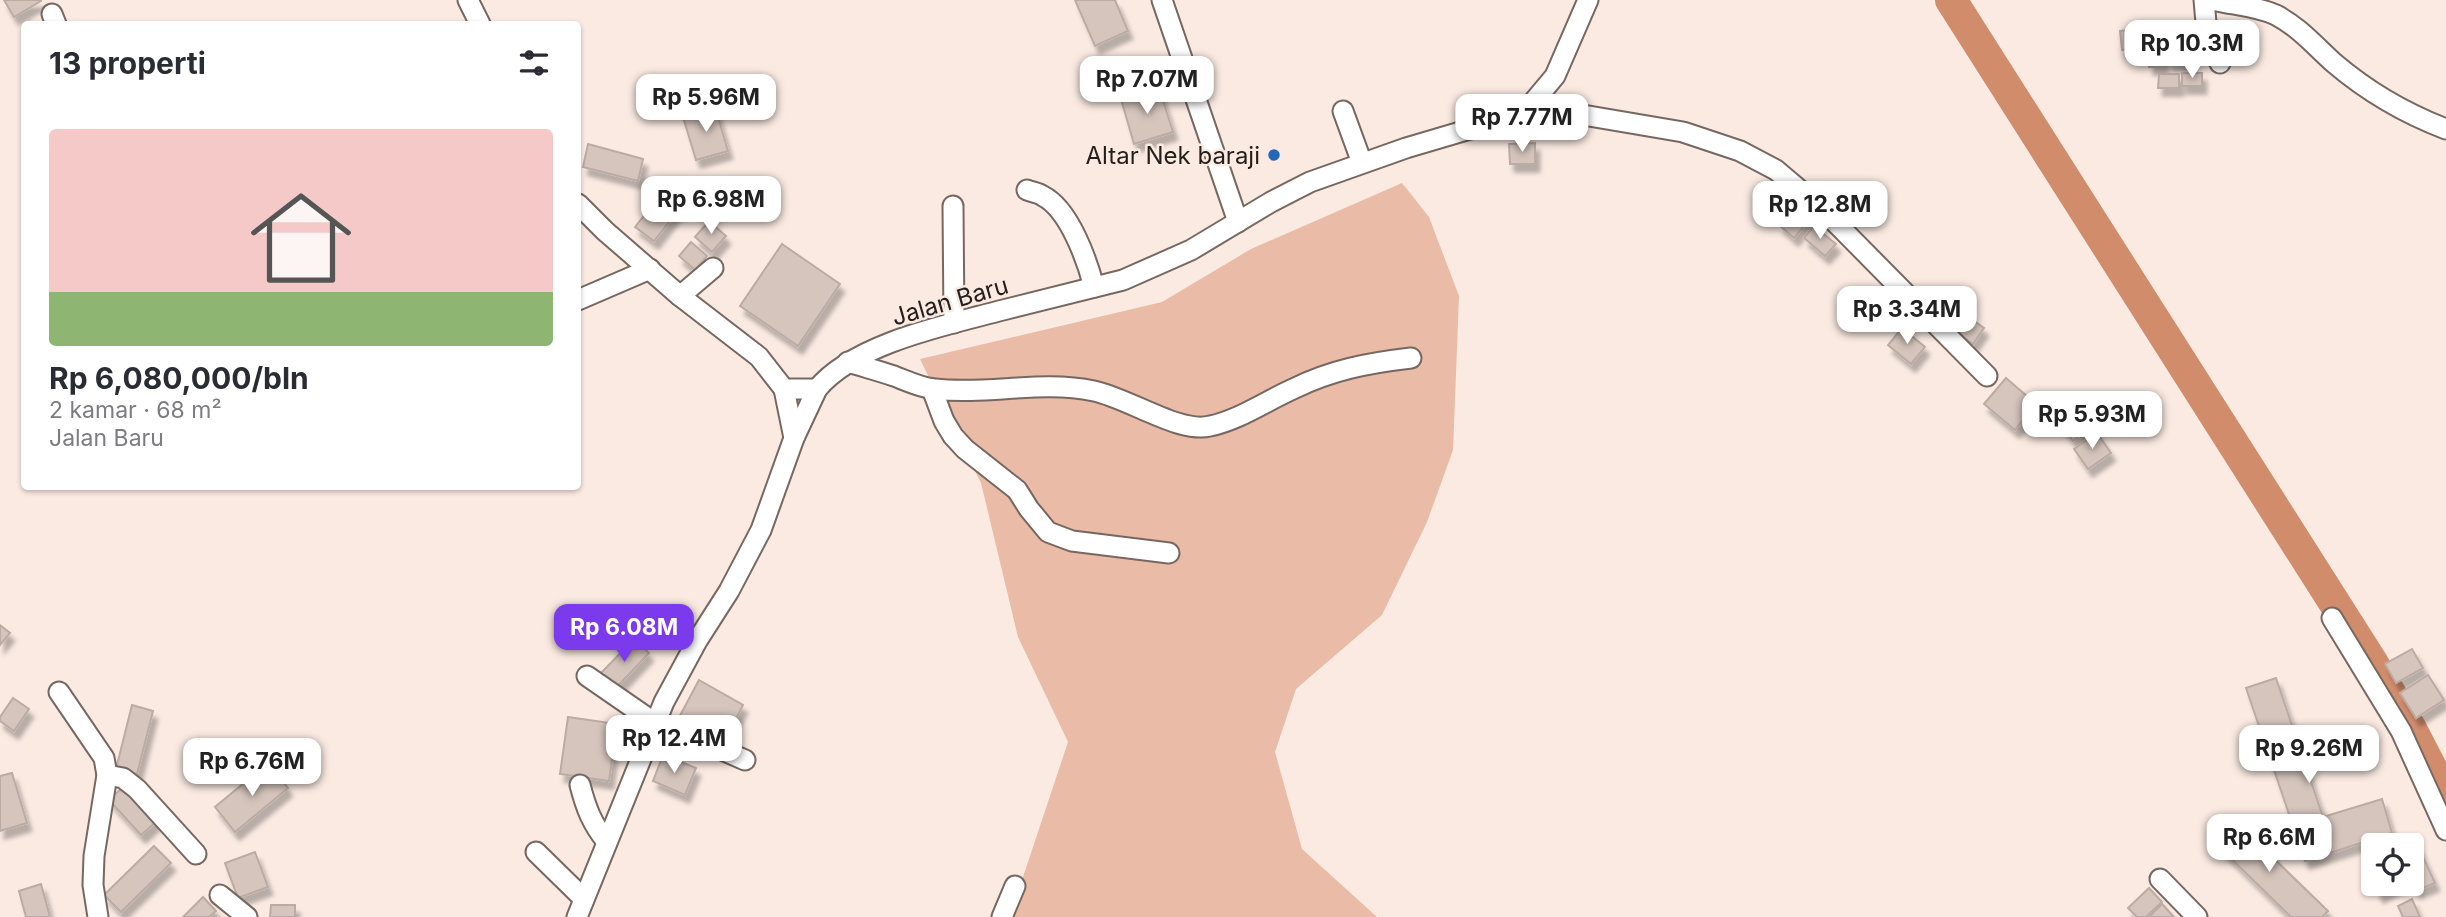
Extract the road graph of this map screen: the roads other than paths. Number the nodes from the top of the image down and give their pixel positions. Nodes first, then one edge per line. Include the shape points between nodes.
1 (468, 0) edge
2 (1162, 0) edge
3 (1588, 0) edge
4 (2204, 0) edge
5 (2213, 0) edge
6 (478, 21) edge
7 (2220, 63) dead end
8 (1530, 106) junction
9 (1343, 111) dead end
10 (2446, 129) edge
11 (1362, 163) junction
12 (1027, 190) dead end
13 (953, 206) dead end
14 (581, 207) edge
15 (1238, 222) junction
16 (713, 268) dead end
17 (650, 269) junction
18 (1094, 287) junction
19 (680, 296) junction
20 (581, 299) edge
21 (954, 323) junction
22 (1411, 358) dead end
23 (848, 362) junction
24 (1987, 376) dead end
25 (784, 388) junction
26 (817, 389) junction
27 (932, 389) junction
28 (794, 438) junction
29 (1169, 553) dead end
30 (2332, 618) dead end
31 (587, 676) dead end
32 (59, 692) dead end
33 (655, 723) junction
34 (745, 760) dead end
35 (107, 775) junction
36 (580, 785) dead end
37 (2446, 830) edge
38 (607, 842) junction
39 (536, 852) dead end
40 (196, 854) dead end
41 (2160, 879) dead end
42 (1015, 886) dead end
43 (220, 895) dead end
44 (580, 908) edge
45 (97, 917) edge
46 (247, 917) edge
47 (1002, 917) edge
48 (2197, 917) edge

1 - 6 street
2 - 15 street
3 - 8 street, Jalan Baru via 1555,76
4 - 7 street via 2207,34
5 - 10 street via 2253,8 2297,27 2376,95
8 - 11 street, Jalan Baru via 1494,122
8 - 24 street via 1684,132 1740,151 1776,170 1822,209
9 - 11 street
11 - 15 street, Jalan Baru via 1310,182
12 - 18 street via 1045,196 1067,221 1084,251
13 - 21 street
14 - 17 street
15 - 18 street, Jalan Baru via 1166,263
16 - 19 street
17 - 19 street
17 - 20 street
18 - 21 street, Jalan Baru
19 - 25 street via 759,357
21 - 23 street, Jalan Baru
22 - 27 street via 1330,373 1232,418 1199,428 1094,391 1054,387
23 - 26 street, Jalan Baru
23 - 27 street
25 - 26 street
25 - 28 street
26 - 28 street, Jalan Baru
27 - 29 street via 953,436 1017,489 1048,532 1072,541
28 - 33 street, Jalan Baru via 761,530
30 - 37 street via 2401,731
31 - 33 street
32 - 35 street via 103,758
33 - 34 street
33 - 38 street, Jalan Baru
35 - 40 street via 123,778 137,789
35 - 45 street via 94,856
36 - 38 street via 590,819
38 - 44 street, Jalan Baru
39 - 44 street
41 - 48 street
42 - 47 street
43 - 46 street

